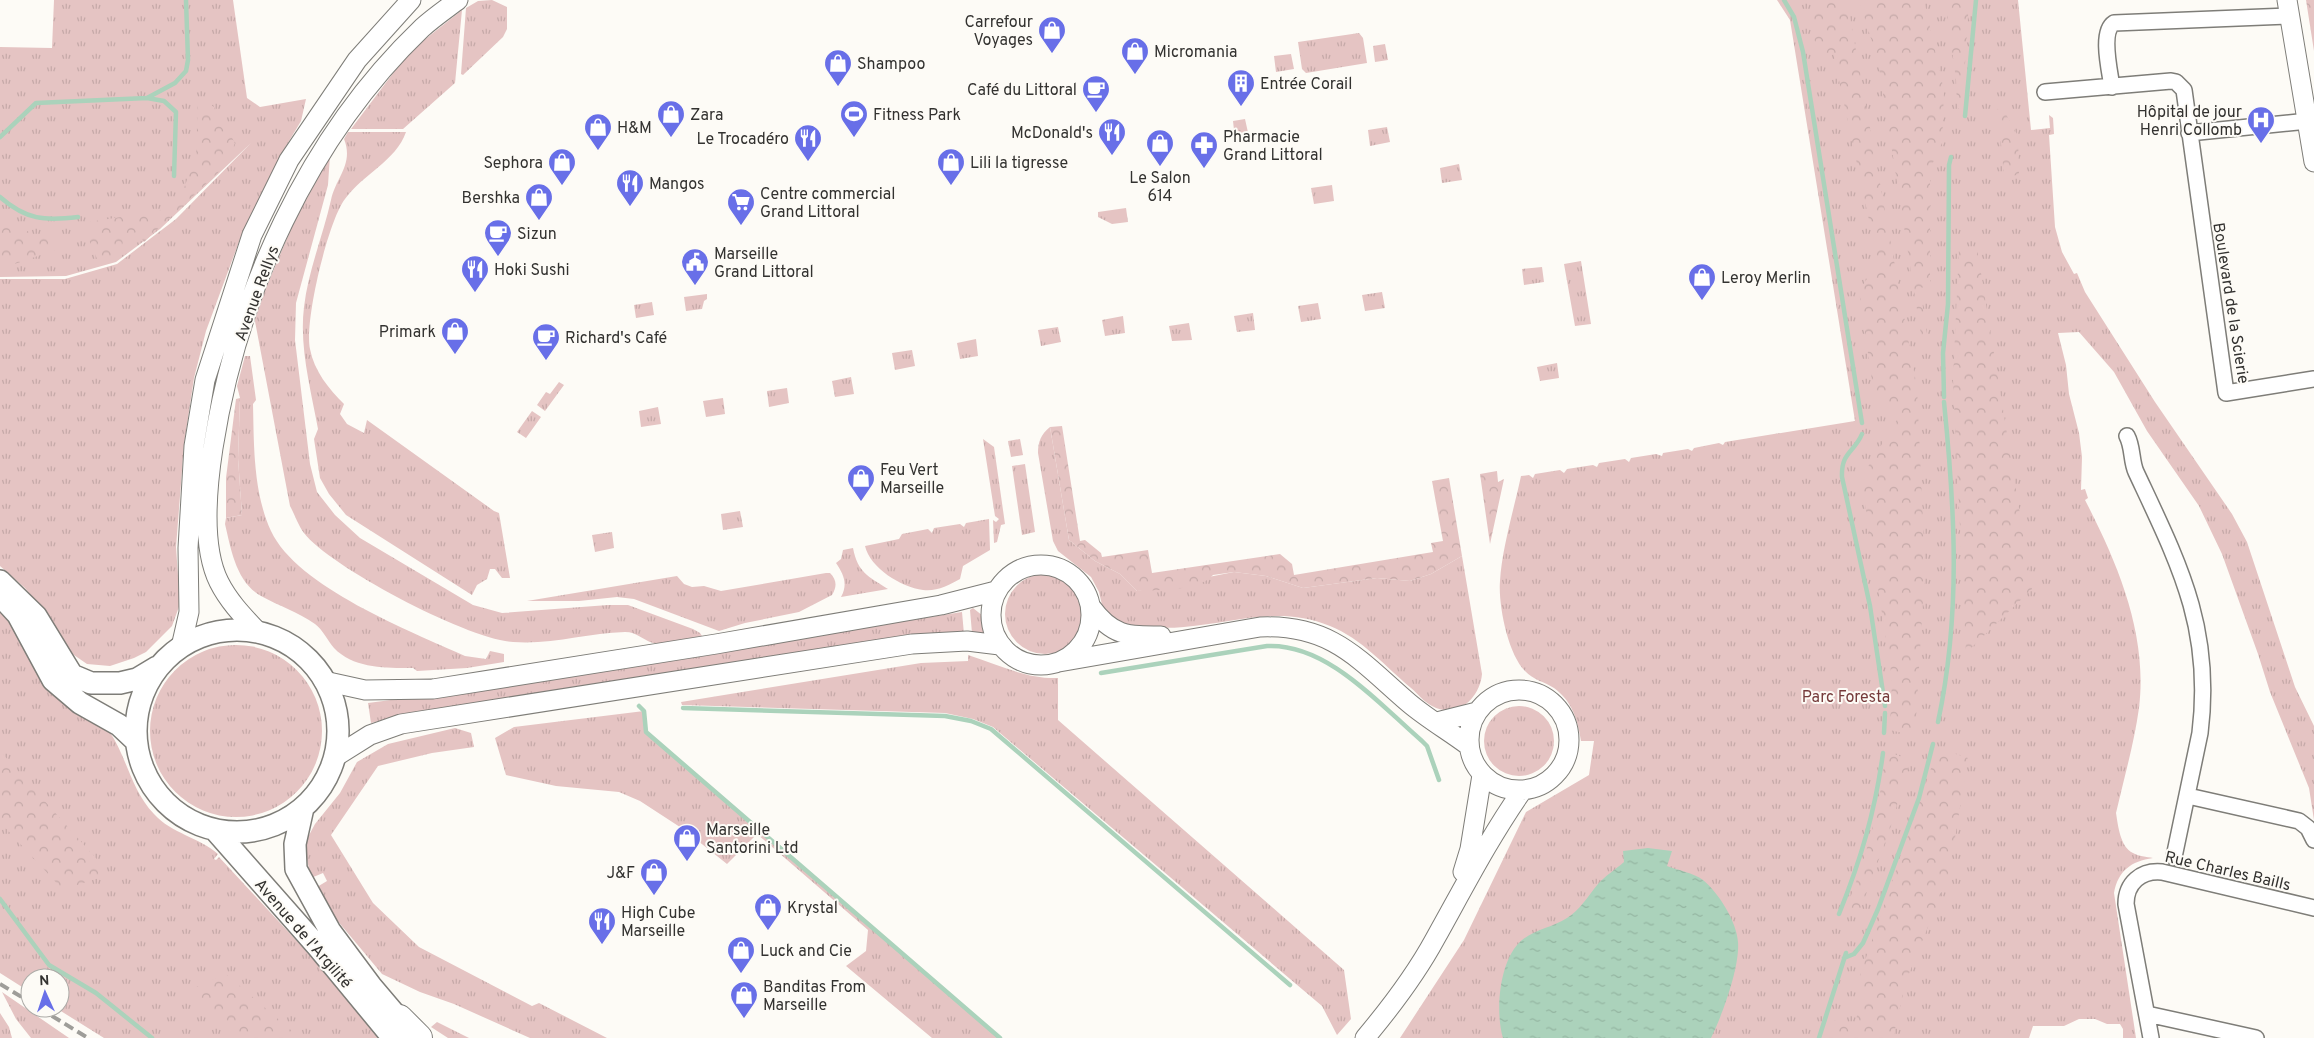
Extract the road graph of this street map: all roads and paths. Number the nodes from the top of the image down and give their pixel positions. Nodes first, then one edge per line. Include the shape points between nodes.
1 (411, 0) edge
2 (458, 0) edge
3 (2288, 8) edge
4 (2112, 87) junction
5 (2045, 92) dead end
6 (2308, 121) junction
7 (2189, 133) junction
8 (2314, 162) edge
9 (2314, 379) edge
10 (2127, 436) dead end
11 (0, 581) edge
12 (996, 591) junction
13 (0, 596) edge
14 (1091, 607) junction
15 (259, 633) junction
16 (1207, 636) junction
17 (1000, 645) junction
18 (181, 647) junction
19 (1059, 662) junction
20 (160, 666) junction
21 (324, 681) junction
22 (1477, 712) junction
23 (1437, 722) junction
24 (136, 741) junction
25 (1469, 746) junction
26 (335, 757) junction
27 (1482, 775) junction
28 (1522, 791) junction
29 (2188, 796) junction
30 (303, 808) junction
31 (215, 830) junction
32 (2314, 840) edge
33 (2174, 858) dead end
34 (1454, 902) junction
35 (2314, 908) edge
36 (2147, 1014) junction
37 (396, 1028) edge
38 (418, 1038) edge
39 (430, 1038) edge
40 (1365, 1038) edge
41 (2151, 1038) edge
42 (2256, 1038) edge

1 - 18 street, Avenue Rellys via 357,60 289,160 252,235 218,333 203,390 194,446 188,548 190,612
2 - 15 street, Avenue Rellys via 422,28 380,74 338,130 292,202 265,260 239,336 219,412 209,475 208,531 218,582
3 - 4 street via 2114,23 2106,36
3 - 6 street
4 - 5 street, Boulevard de la Scierie
4 - 7 street, Boulevard de la Scierie via 2176,82 2184,90
6 - 7 street
6 - 8 street
7 - 9 street, Boulevard de la Scierie via 2226,393
10 - 29 street via 2135,469 2180,566 2198,632 2203,662 2202,713
11 - 20 main road via 36,616 72,675 91,683 120,683 137,679
12 - 14 street via 1012,573 1035,564 1047,564 1076,578
12 - 17 street via 990,609 992,628
12 - 21 street via 940,605 699,647 433,689 365,690
13 - 24 main road via 18,615 53,680 80,703 119,725
14 - 16 street via 1116,632 1130,636
14 - 19 street via 1091,624 1085,640 1074,653
15 - 18 main road via 232,630 205,635
15 - 21 main road via 285,642 307,659
16 - 19 street
16 - 23 street via 1277,626 1313,632 1333,640
17 - 19 street via 1026,663 1043,665
17 - 26 street via 967,642 912,644 401,724 370,735
18 - 20 main road
20 - 24 main road via 142,697 137,714
21 - 26 main road via 334,705 338,731
22 - 23 street
22 - 25 street via 1469,734
22 - 28 street via 1500,692 1522,690 1548,699 1566,720 1569,733 1567,758 1548,782
23 - 25 street
24 - 31 main road via 142,766 153,788 170,807 191,821
25 - 27 street
26 - 30 main road via 328,776
27 - 28 street via 1494,784
27 - 34 street via 1470,849
28 - 34 street
29 - 32 street via 2299,821 2308,828
29 - 33 street
30 - 31 main road via 276,824 246,832
30 - 37 main road, Avenue de l'Argilité via 295,844 296,869 330,931 371,986
31 - 37 main road, Avenue de l'Argilité via 318,947
34 - 40 street via 1407,984
35 - 36 street, Rue Charles Baills via 2162,872 2148,872 2136,879 2129,887 2126,904
36 - 41 street
36 - 42 street
37 - 38 highway
37 - 39 street, Avenue de l'Argilité

